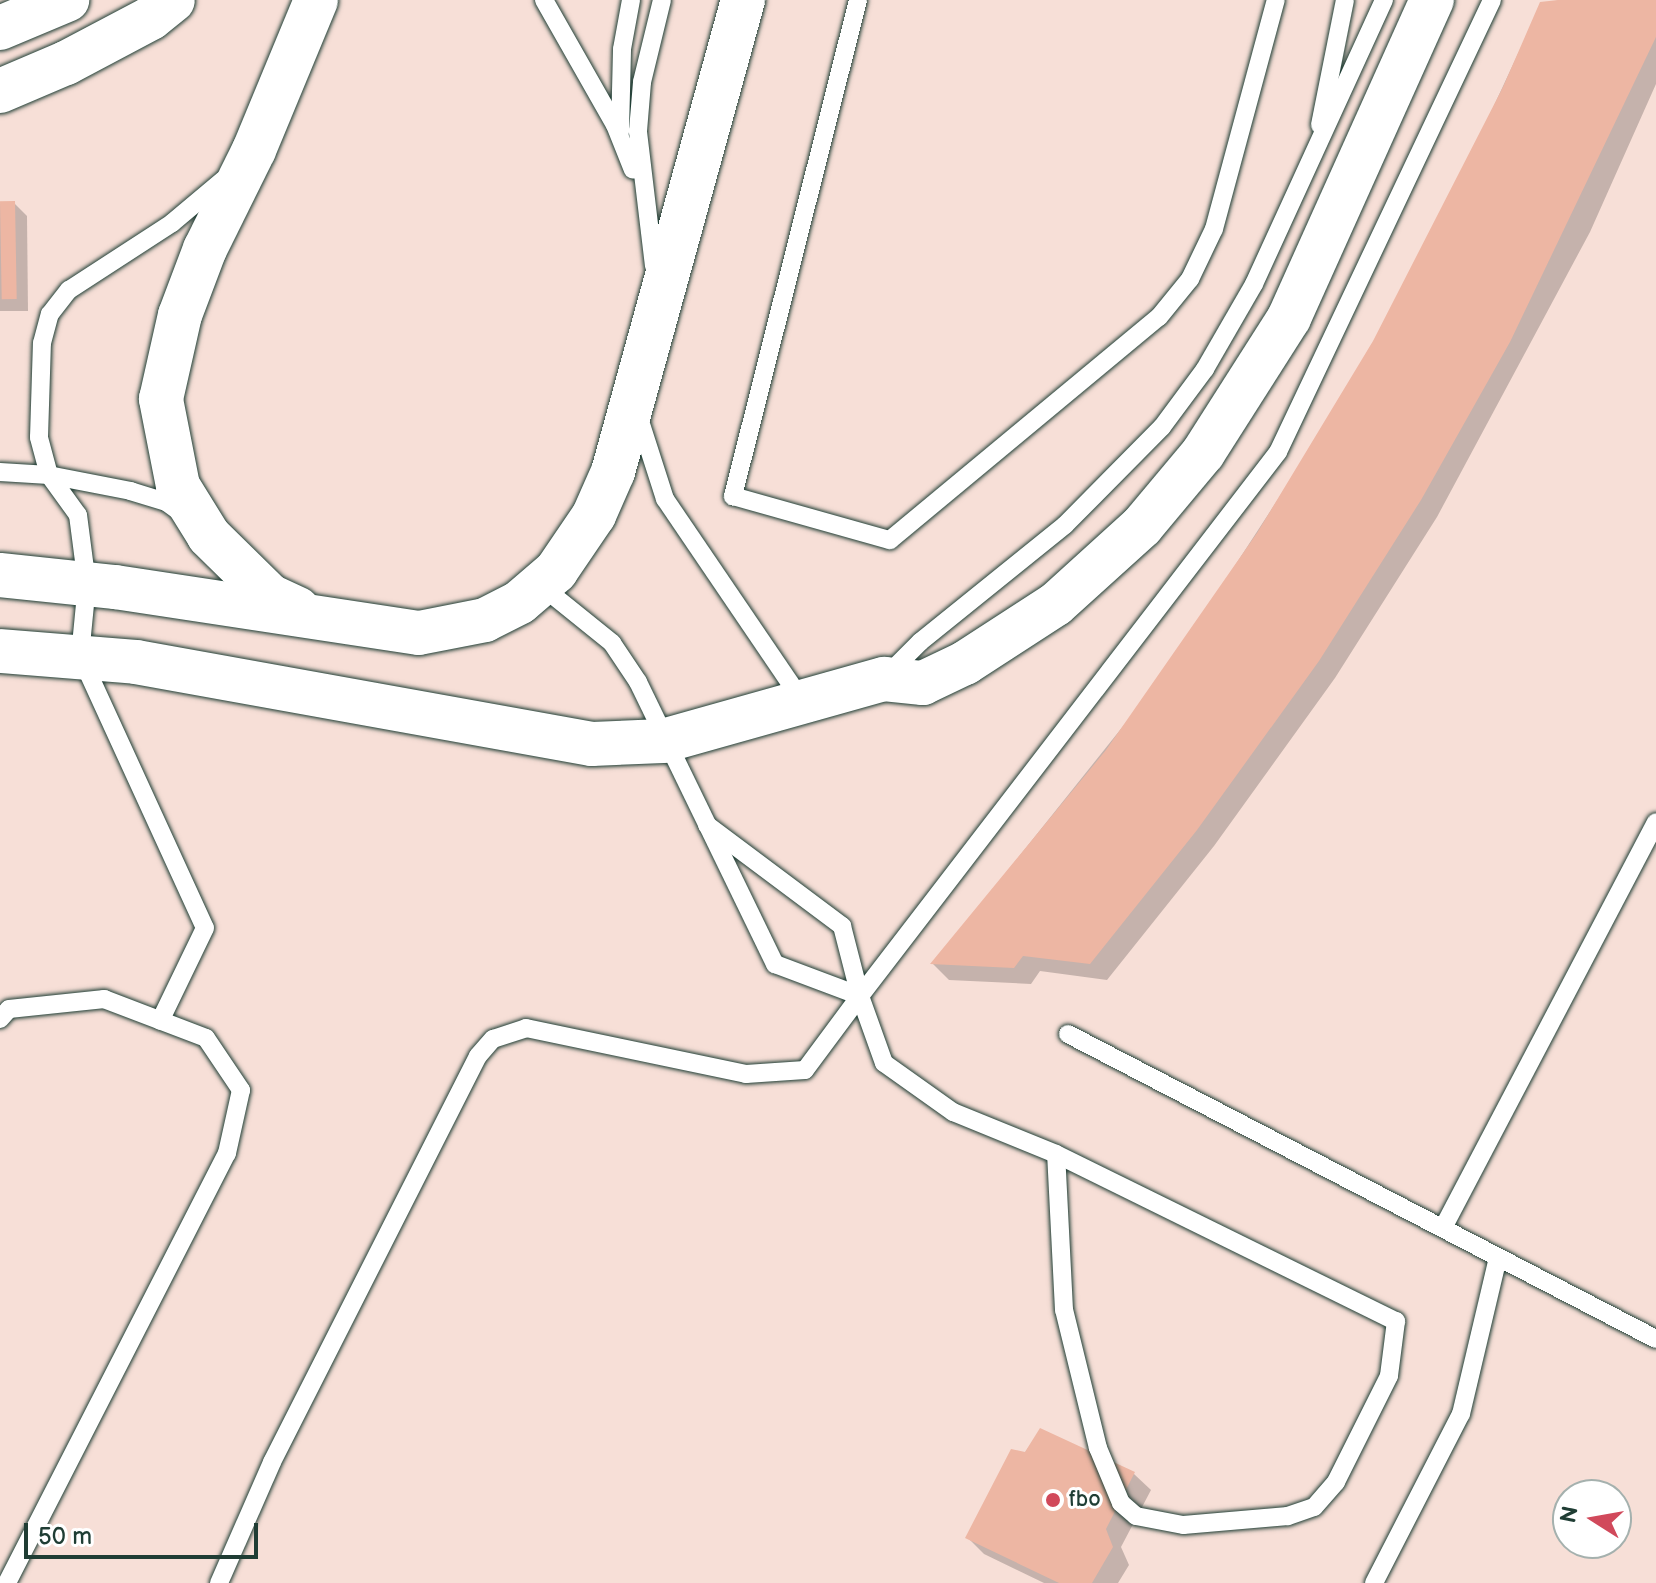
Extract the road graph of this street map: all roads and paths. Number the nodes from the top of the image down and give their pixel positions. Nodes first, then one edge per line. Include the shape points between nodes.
1 (67, 0) edge
2 (173, 0) edge
3 (316, 0) edge
4 (544, 0) edge
5 (556, 0) edge
6 (631, 0) edge
7 (662, 0) edge
8 (743, 0) edge
9 (858, 0) edge
10 (1276, 0) edge
11 (1345, 0) edge
12 (1384, 0) edge
13 (1432, 0) edge
14 (1492, 0) edge
15 (0, 28) edge
16 (562, 39) junction
17 (0, 91) edge
18 (620, 135) junction
19 (254, 150) junction
20 (1314, 155) junction
21 (651, 231) junction
22 (635, 401) junction
23 (0, 472) edge
24 (49, 475) junction
25 (209, 536) junction
26 (0, 575) edge
27 (87, 584) junction
28 (539, 584) junction
29 (322, 620) junction
30 (0, 651) edge
31 (80, 655) junction
32 (884, 679) junction
33 (805, 704) junction
34 (663, 741) junction
35 (1656, 822) edge
36 (704, 823) junction
37 (860, 996) junction
38 (0, 1019) edge
39 (160, 1021) junction
40 (1068, 1034) dead end
41 (1056, 1154) junction
42 (1444, 1226) junction
43 (1498, 1258) junction
44 (1656, 1339) edge
45 (7, 1583) edge
46 (219, 1583) edge
47 (1374, 1583) edge

1 - 15 main road
2 - 17 main road via 151,18 66,63
3 - 19 main road
4 - 16 lane
5 - 16 lane
6 - 18 lane via 622,49
7 - 21 lane via 642,82 638,131
8 - 22 main road
9 - 10 lane via 733,496 890,540 1159,317 1190,279 1214,229
11 - 20 lane
12 - 20 lane
13 - 32 main road via 1317,262 1258,374 1203,453 1142,526 1056,604 965,663 923,683
14 - 37 lane via 1278,452
16 - 18 lane
18 - 21 lane
19 - 24 lane via 208,195 69,290 50,314 39,388 39,437
19 - 25 main road via 205,249 180,315 161,399 178,486
20 - 32 lane via 1254,284 1205,369 1162,427 1065,525 920,642
21 - 22 lane via 654,284
22 - 28 main road via 594,515 556,571
22 - 33 lane via 649,462 665,499
23 - 24 lane
24 - 25 lane via 166,502
24 - 27 lane via 78,515
25 - 29 main road via 270,596
26 - 27 main road
27 - 29 main road
27 - 31 lane
28 - 29 main road via 485,620 450,630 377,631
28 - 34 lane via 612,643 638,682
30 - 31 main road
31 - 34 main road via 592,744
31 - 39 lane via 205,928
32 - 33 main road
33 - 34 main road
34 - 36 lane
35 - 42 lane
36 - 37 lane via 842,926
36 - 37 lane via 775,964
37 - 41 lane via 884,1063 953,1112
37 - 46 lane via 805,1070 746,1074 526,1028 493,1039 478,1056 272,1462
38 - 39 lane via 9,1009 104,999
39 - 45 lane via 206,1038 241,1090 227,1153
40 - 42 lane
41 - 41 lane via 1064,1310 1098,1448 1121,1503 1136,1516 1183,1525 1288,1516 1314,1507 1336,1482 1389,1376 1396,1321
42 - 43 lane
43 - 44 lane
43 - 47 lane via 1461,1414

